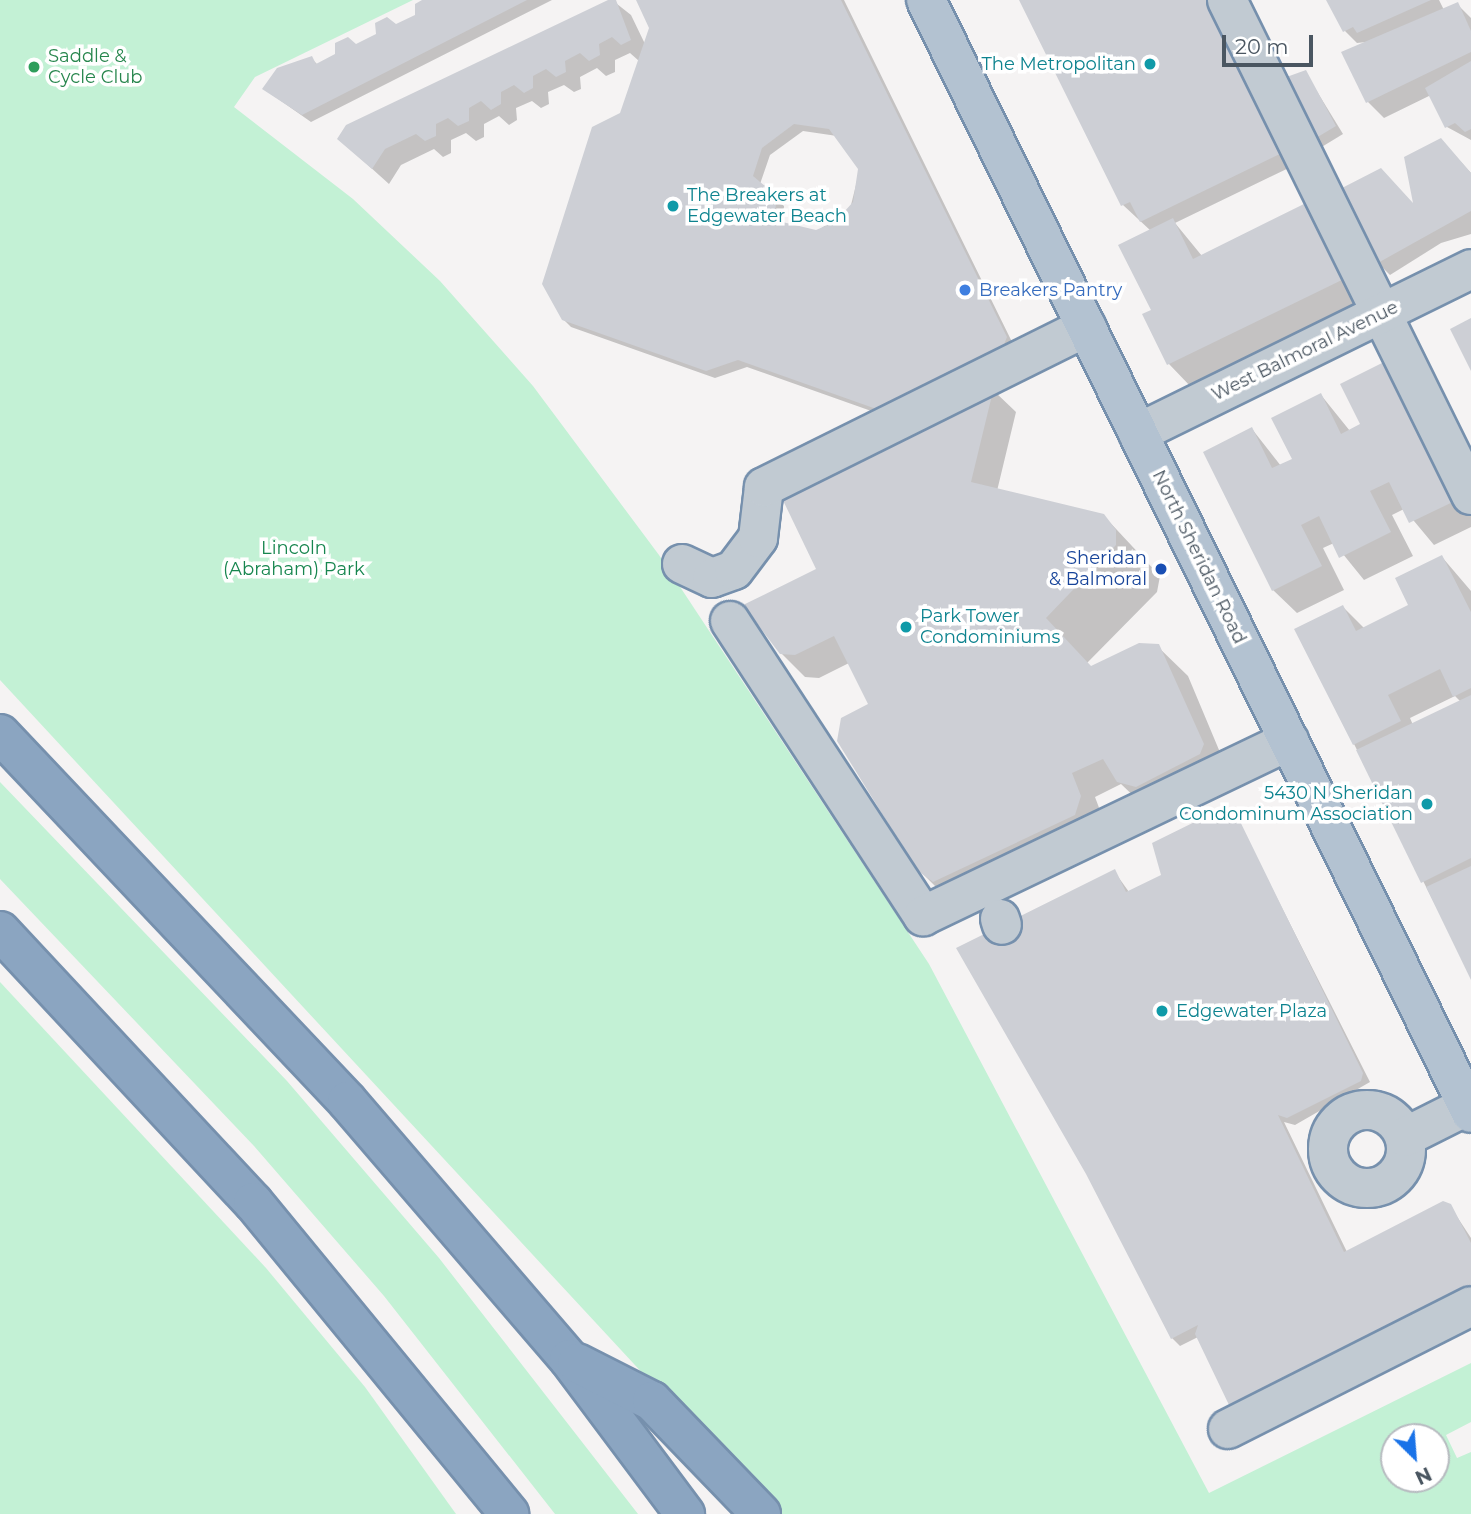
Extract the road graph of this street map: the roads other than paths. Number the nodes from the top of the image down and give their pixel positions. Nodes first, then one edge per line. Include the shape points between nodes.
1 (926, 0) edge
2 (1227, 0) edge
3 (1471, 269) edge
4 (1382, 313) junction
5 (1086, 327) junction
6 (1138, 433) junction
7 (1471, 495) edge
8 (682, 564) dead end
9 (730, 621) dead end
10 (0, 734) edge
11 (1289, 740) junction
12 (0, 931) edge
13 (1469, 1109) edge
14 (1405, 1137) dead end
15 (1471, 1306) edge
16 (569, 1359) junction
17 (1228, 1429) dead end
18 (507, 1511) edge
19 (685, 1514) edge
20 (761, 1514) edge

1 - 5 main road, North Sheridan Road
2 - 4 street
3 - 4 street, West Balmoral Avenue
4 - 6 street, West Balmoral Avenue
4 - 7 street
5 - 6 main road, North Sheridan Road
5 - 8 street via 764,487 758,538 734,570 712,578
6 - 11 main road, North Sheridan Road
9 - 11 street via 923,916
10 - 16 highway via 347,1101
11 - 13 main road, North Sheridan Road
12 - 18 highway via 207,1150
13 - 14 street
15 - 17 street
16 - 19 highway
16 - 20 highway via 652,1401

